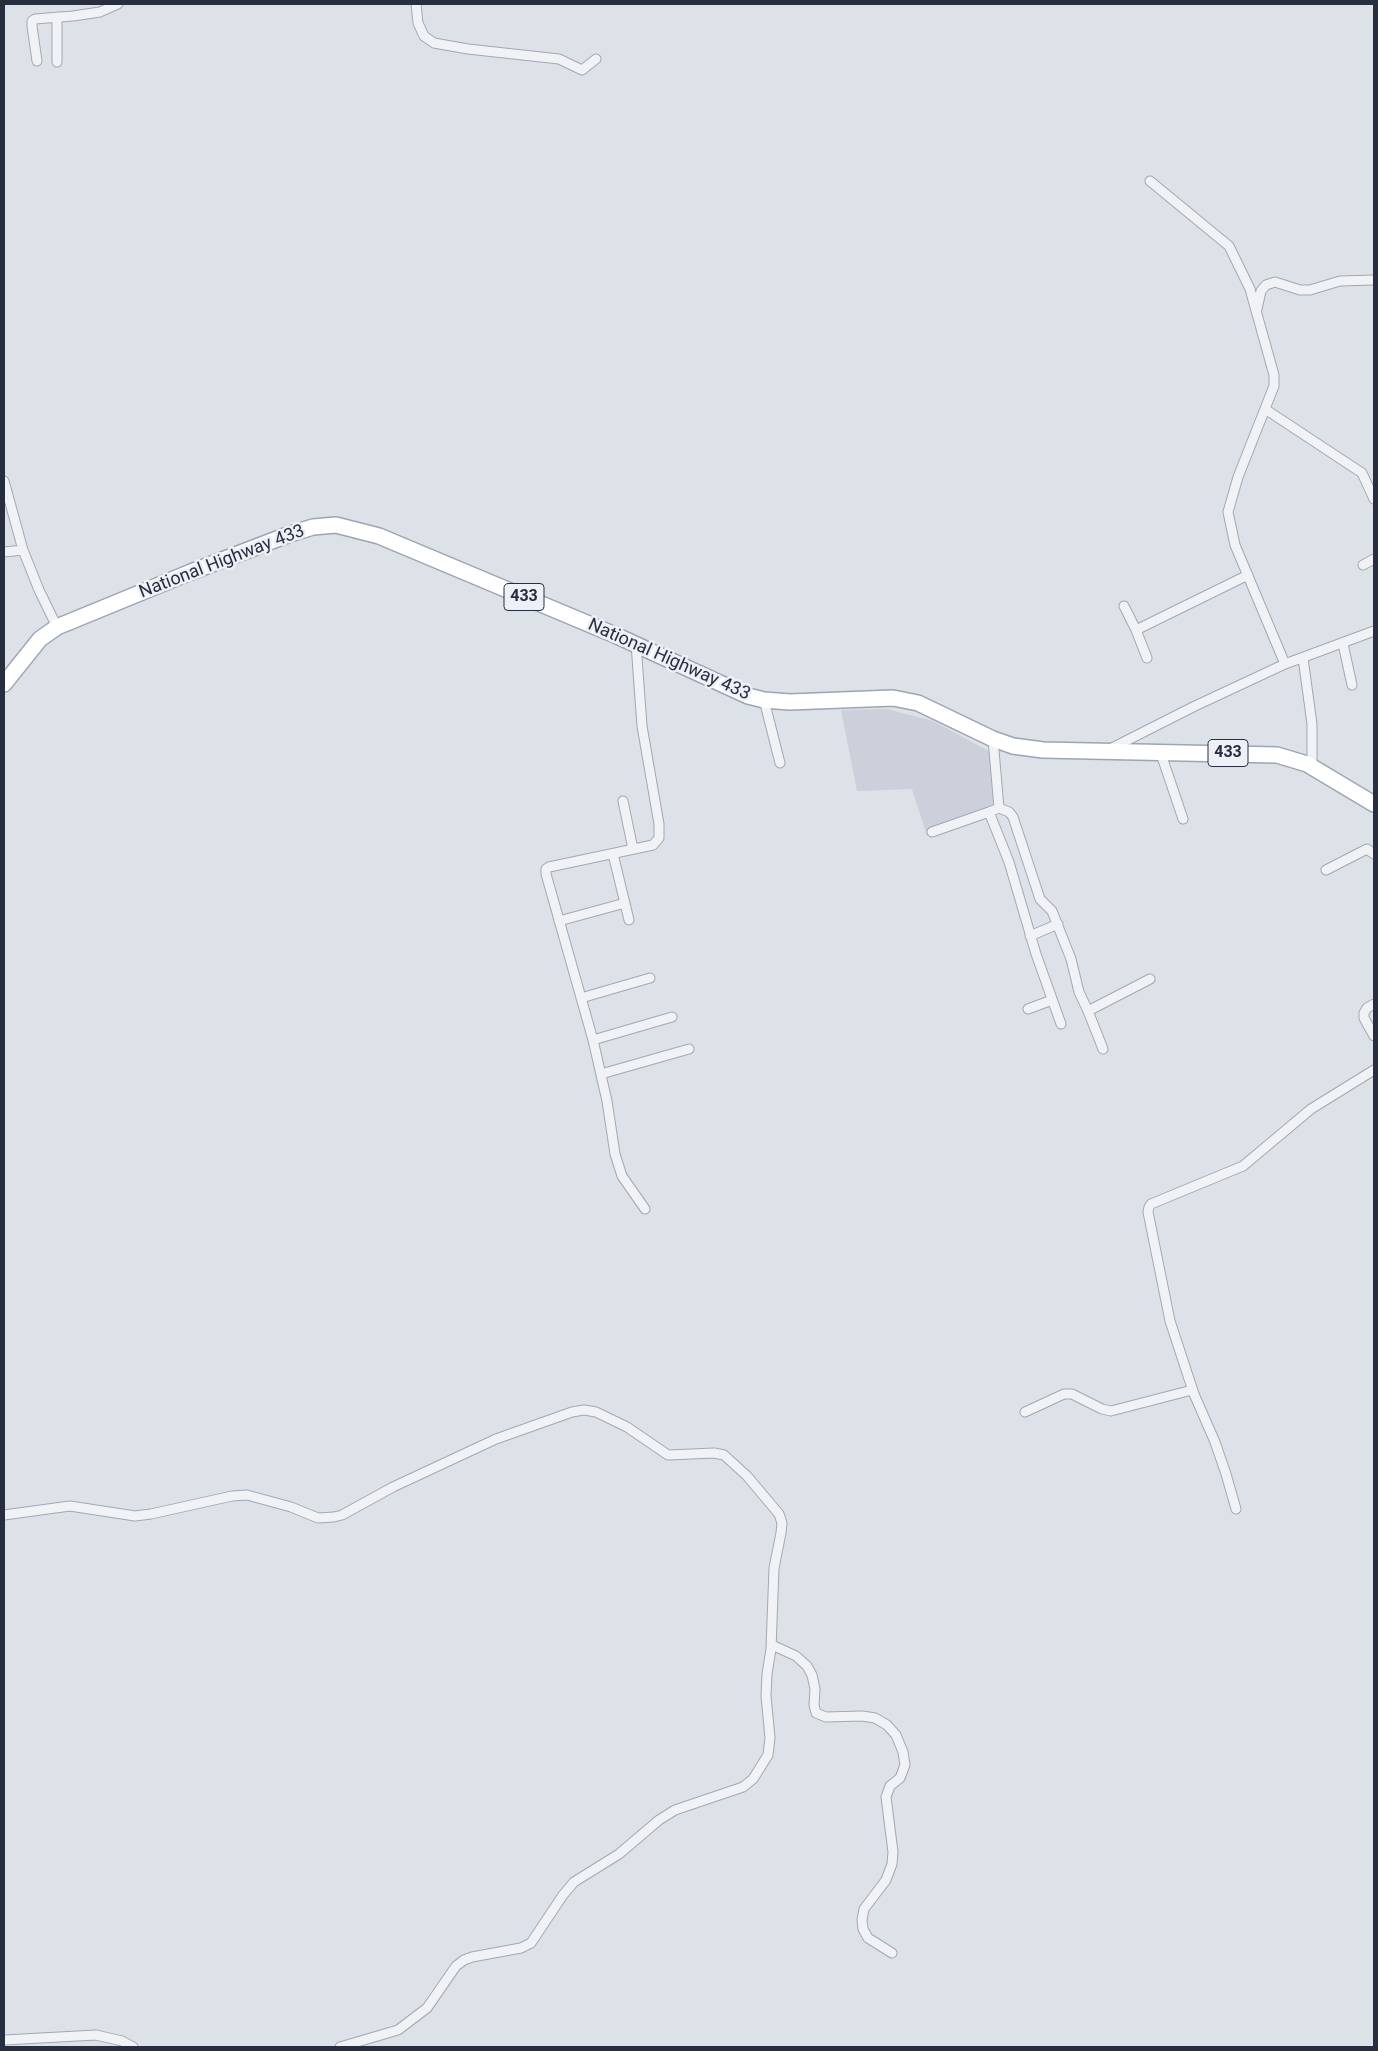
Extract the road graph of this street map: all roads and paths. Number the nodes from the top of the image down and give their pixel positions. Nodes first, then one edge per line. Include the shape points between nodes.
1 (118, 4) edge
2 (416, 4) edge
3 (57, 16) junction
4 (596, 58) dead end
5 (38, 61) dead end
6 (57, 62) dead end
7 (1150, 181) dead end
8 (1374, 280) edge
9 (1256, 315) junction
10 (1265, 409) junction
11 (4, 481) edge
12 (1374, 499) edge
13 (23, 550) junction
14 (4, 552) edge
15 (1374, 559) edge
16 (1363, 565) dead end
17 (1248, 575) junction
18 (1124, 606) dead end
19 (57, 627) junction
20 (1136, 630) junction
21 (1374, 631) edge
22 (636, 644) junction
23 (1343, 644) junction
24 (1147, 658) dead end
25 (1303, 658) junction
26 (1285, 664) junction
27 (4, 684) edge
28 (1352, 685) dead end
29 (764, 700) junction
30 (993, 739) junction
31 (1160, 751) junction
32 (1104, 752) junction
33 (780, 763) dead end
34 (1312, 766) junction
35 (623, 801) dead end
36 (1374, 804) edge
37 (999, 808) junction
38 (989, 812) junction
39 (1183, 819) dead end
40 (932, 832) dead end
41 (633, 849) junction
42 (613, 854) junction
43 (1374, 854) edge
44 (1326, 870) dead end
45 (625, 902) junction
46 (629, 920) dead end
47 (559, 921) junction
48 (1058, 924) junction
49 (1030, 936) junction
50 (650, 978) dead end
51 (1150, 979) dead end
52 (581, 998) junction
53 (1052, 1000) junction
54 (1374, 1004) edge
55 (1028, 1009) dead end
56 (1088, 1011) junction
57 (672, 1017) dead end
58 (1061, 1024) dead end
59 (1374, 1036) edge
60 (593, 1040) junction
61 (688, 1049) dead end
62 (1103, 1049) dead end
63 (1374, 1070) edge
64 (602, 1074) junction
65 (644, 1209) dead end
66 (1192, 1390) junction
67 (1025, 1412) dead end
68 (1236, 1509) dead end
69 (4, 1515) edge
70 (772, 1645) junction
71 (892, 1953) dead end
72 (4, 2040) edge
73 (133, 2047) edge
74 (340, 2047) edge

1 - 3 street via 100,12
2 - 4 street via 418,23 424,36 434,43 559,59 582,70
3 - 5 street via 32,21
3 - 6 street
7 - 9 street via 1229,246 1250,289
8 - 9 street via 1340,281 1310,290 1275,282 1261,291
9 - 10 street via 1274,375 1274,386
10 - 12 street via 1362,473
10 - 17 street via 1228,512 1235,545
11 - 13 street
13 - 14 street
13 - 19 street
15 - 16 street
17 - 20 street
17 - 26 street
18 - 20 street
19 - 22 main road, National Highway 433 / 433 via 290,534 336,525 379,536
19 - 27 main road, National Highway 433 / 433 via 40,639
20 - 24 street
21 - 23 street
22 - 29 main road, National Highway 433 / 433 via 735,691
22 - 41 street via 642,726 659,838 653,845
23 - 25 street
23 - 28 street
25 - 26 street
25 - 34 street via 1312,724
26 - 32 street
29 - 30 main road, National Highway 433 / 433 via 893,698 918,703
29 - 33 street
30 - 32 main road, National Highway 433 / 433 via 1013,746 1043,750
30 - 37 street
31 - 32 main road, National Highway 433 / 433
31 - 34 main road, National Highway 433 / 433 via 1277,754
31 - 39 street
34 - 36 main road, National Highway 433 / 433
35 - 41 street
37 - 38 street
37 - 48 street via 1009,812 1013,818 1040,900 1052,911
38 - 40 street
38 - 49 street via 1009,862
41 - 42 street
42 - 45 street
42 - 47 street via 546,869
43 - 44 street via 1367,849
45 - 46 street
45 - 47 street
47 - 52 street
48 - 49 street
48 - 56 street
49 - 53 street
50 - 52 street
51 - 56 street
52 - 60 street
53 - 55 street
53 - 58 street
54 - 59 street via 1367,1008 1364,1018
56 - 62 street
57 - 60 street
60 - 64 street
61 - 64 street
63 - 66 street via 1311,1109 1243,1166 1149,1207 1170,1321
64 - 65 street via 615,1154 622,1176
66 - 67 street via 1110,1411 1072,1394 1064,1394
66 - 68 street via 1215,1442
69 - 70 street via 70,1506 135,1516 247,1495 318,1518 334,1517 496,1439 572,1412 590,1411 627,1427 668,1454 724,1455 747,1476 778,1514 782,1524 774,1568
70 - 71 street via 796,1656 807,1666 814,1682 816,1713 826,1717 875,1718 887,1724 903,1752 905,1765 886,1797 892,1864 886,1880 864,1909 862,1920 868,1938
70 - 74 street via 766,1696 770,1738 768,1755 753,1779 743,1787 675,1810 659,1820 619,1854 574,1882 531,1942 522,1948 464,1960 456,1966 427,2008 398,2030
72 - 73 street via 96,2035

